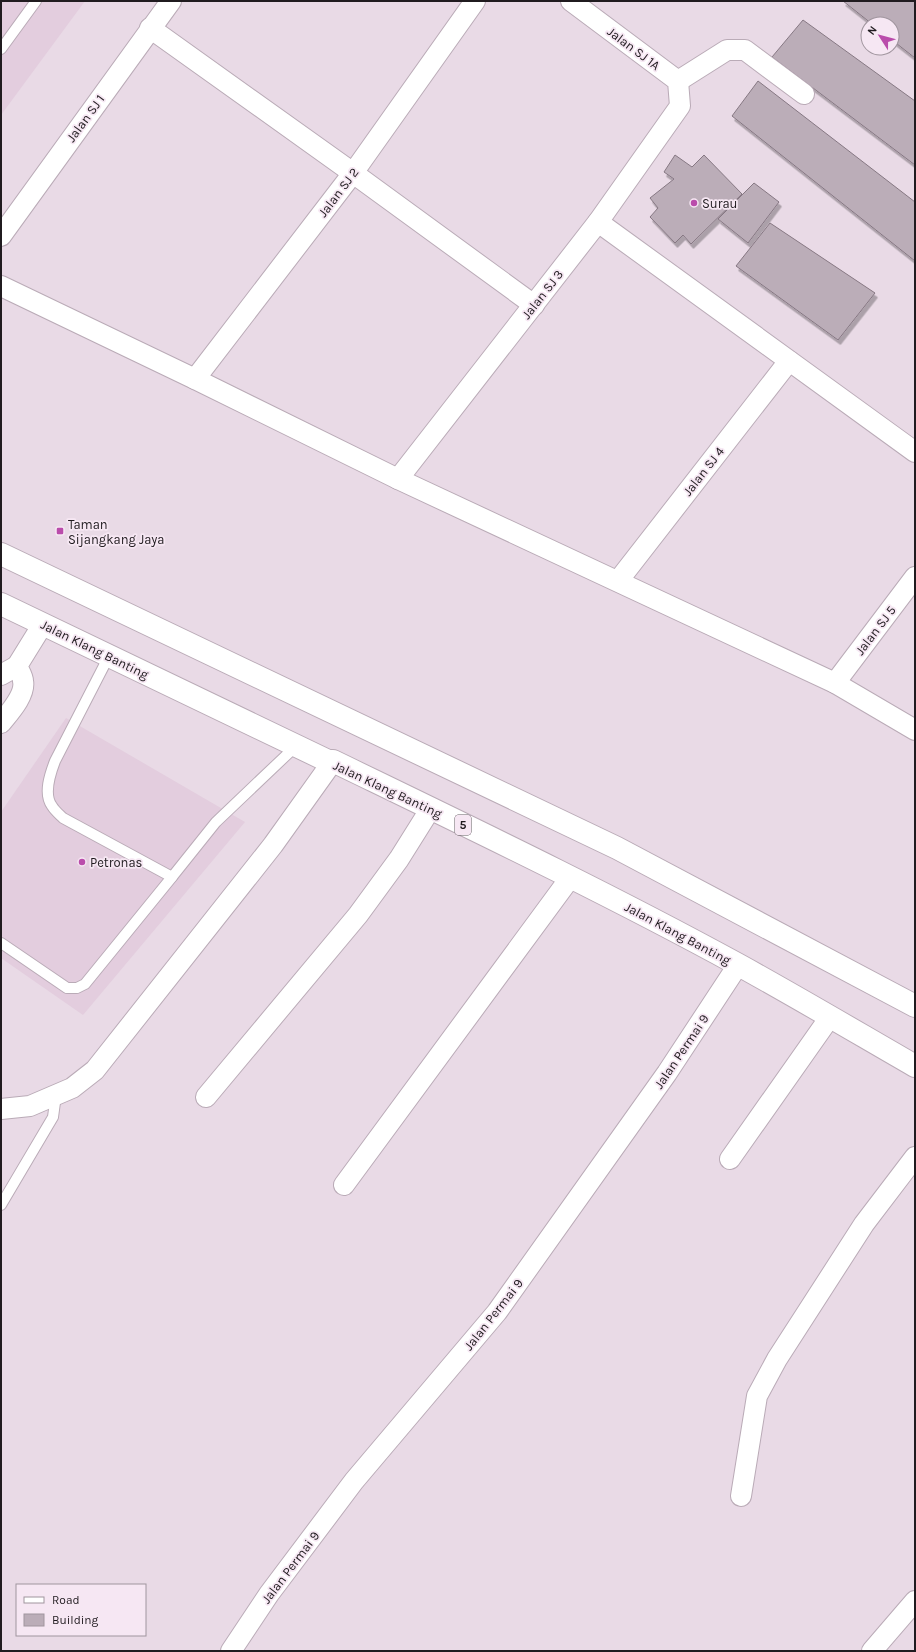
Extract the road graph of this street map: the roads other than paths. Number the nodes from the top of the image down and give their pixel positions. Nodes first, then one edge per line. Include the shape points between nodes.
1 (36, 1) edge
2 (171, 1) edge
3 (475, 1) edge
4 (571, 1) edge
5 (595, 8) edge
6 (150, 28) junction
7 (1, 49) edge
8 (678, 80) junction
9 (804, 94) dead end
10 (353, 173) junction
11 (598, 222) junction
12 (1, 236) edge
13 (1, 286) edge
14 (534, 305) junction
15 (789, 361) junction
16 (195, 379) junction
17 (915, 452) edge
18 (398, 479) junction
19 (1, 554) edge
20 (915, 577) edge
21 (618, 581) junction
22 (1, 604) edge
23 (43, 624) junction
24 (109, 656) junction
25 (9, 671) edge
26 (835, 682) junction
27 (1, 723) edge
28 (915, 730) edge
29 (296, 746) junction
30 (333, 761) junction
31 (431, 808) junction
32 (172, 877) junction
33 (570, 878) junction
34 (1, 943) edge
35 (738, 965) junction
36 (915, 1006) edge
37 (830, 1017) junction
38 (915, 1066) edge
39 (56, 1094) junction
40 (206, 1097) dead end
41 (1, 1109) edge
42 (915, 1157) edge
43 (730, 1159) dead end
44 (344, 1185) dead end
45 (1, 1205) edge
46 (741, 1496) dead end
47 (915, 1601) edge
48 (230, 1651) edge
49 (872, 1651) edge

1 - 7 lane
2 - 6 street, Jalan SJ 1
3 - 10 street, Jalan SJ 2
4 - 5 street, Jalan SJ 1A
5 - 8 street, Jalan SJ 1A
6 - 10 street
6 - 12 street, Jalan SJ 1
8 - 9 street via 727,50 745,50
8 - 11 street, Jalan SJ 3 via 680,106
10 - 14 street
10 - 16 street, Jalan SJ 2
11 - 14 street, Jalan SJ 3
11 - 15 street
13 - 16 street
14 - 18 street, Jalan SJ 3
15 - 17 street
15 - 21 street, Jalan SJ 4
16 - 18 street
18 - 21 street
19 - 36 highway via 617,848
20 - 26 street, Jalan SJ 5
21 - 26 street
22 - 23 highway, Jalan Klang Banting / 5
23 - 24 highway, Jalan Klang Banting / 5
23 - 25 street
24 - 29 highway, Jalan Klang Banting / 5
24 - 32 lane via 55,761 50,774 48,794 51,806 63,818
25 - 27 street via 24,682 20,697
26 - 28 street
29 - 30 highway, Jalan Klang Banting / 5
29 - 32 lane via 216,822
30 - 31 highway, Jalan Klang Banting / 5
30 - 39 street via 273,845 94,1070 72,1088
31 - 33 highway, Jalan Klang Banting / 5
31 - 40 street via 399,859 358,915
32 - 34 lane via 85,984 77,988 67,988
33 - 35 highway, Jalan Klang Banting / 5
33 - 44 street
35 - 37 highway, Jalan Klang Banting / 5
35 - 48 street, Jalan Permai 9 via 667,1073 497,1312 354,1481 269,1594
37 - 38 highway, Jalan Klang Banting / 5
37 - 43 street
39 - 41 street via 30,1106
39 - 45 lane via 53,1117
42 - 46 street via 864,1224 776,1359 756,1396
47 - 49 street

